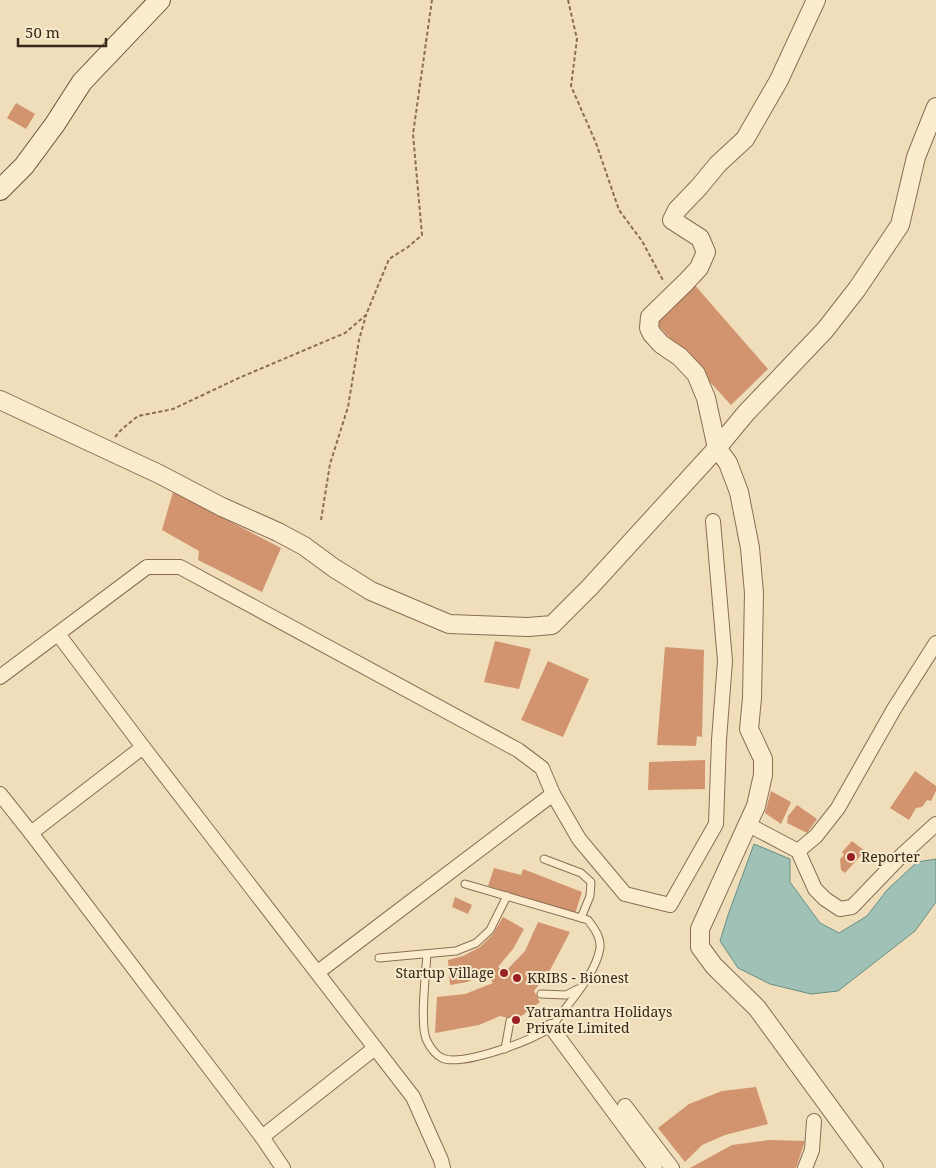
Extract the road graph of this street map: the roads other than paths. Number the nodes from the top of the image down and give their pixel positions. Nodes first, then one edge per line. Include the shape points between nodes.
1 (160, 0) edge
2 (816, 0) edge
3 (936, 107) edge
4 (0, 190) edge
5 (0, 400) edge
6 (717, 448) junction
7 (714, 521) dead end
8 (58, 634) junction
9 (936, 643) edge
10 (0, 677) edge
11 (144, 747) junction
12 (0, 794) edge
13 (553, 794) junction
14 (748, 824) junction
15 (936, 824) edge
16 (32, 833) junction
17 (798, 851) junction
18 (544, 860) dead end
19 (465, 884) dead end
20 (507, 896) junction
21 (581, 918) junction
22 (427, 954) junction
23 (379, 958) dead end
24 (318, 972) junction
25 (581, 988) junction
26 (541, 994) dead end
27 (510, 1021) dead end
28 (550, 1027) junction
29 (375, 1048) junction
30 (505, 1048) junction
31 (625, 1106) dead end
32 (814, 1121) dead end
33 (262, 1137) junction
34 (283, 1168) edge
35 (443, 1168) edge
36 (655, 1168) edge
37 (672, 1168) edge
38 (806, 1168) edge
39 (874, 1168) edge

1 - 4 main road via 82,82 56,124 24,166
2 - 6 street via 779,80 745,139 677,210 672,220 700,238 706,252 699,268 650,318 652,334 696,374 706,398
3 - 6 street via 916,157 900,225 825,330
5 - 6 street via 287,537 371,591 449,624 552,625
6 - 14 street via 728,463 739,492 750,548 754,593 749,729 763,759 763,775
7 - 13 street via 725,661 716,824 670,905 625,894 580,839
8 - 10 street
8 - 11 street
8 - 13 street via 147,567 180,567 518,750 542,768
9 - 17 street via 838,808 816,836
11 - 16 street
11 - 24 street
12 - 16 street
13 - 24 street
14 - 17 street
14 - 39 street via 700,929 700,947 714,966 757,1008
15 - 17 street via 852,907 840,910 815,889
16 - 33 street
18 - 21 lane via 581,873 591,882 590,896
19 - 20 lane
20 - 21 lane
20 - 22 lane via 490,930 476,943 456,951
21 - 25 lane via 588,920 596,930 600,946 596,963
22 - 23 lane
22 - 30 lane via 424,1024 426,1039 433,1050 442,1058 456,1060
24 - 29 street
25 - 26 lane via 566,996
25 - 28 lane
27 - 30 lane
28 - 30 lane
28 - 36 street
29 - 33 street
29 - 35 street via 413,1097
31 - 37 street
32 - 38 street via 812,1150
33 - 34 street

